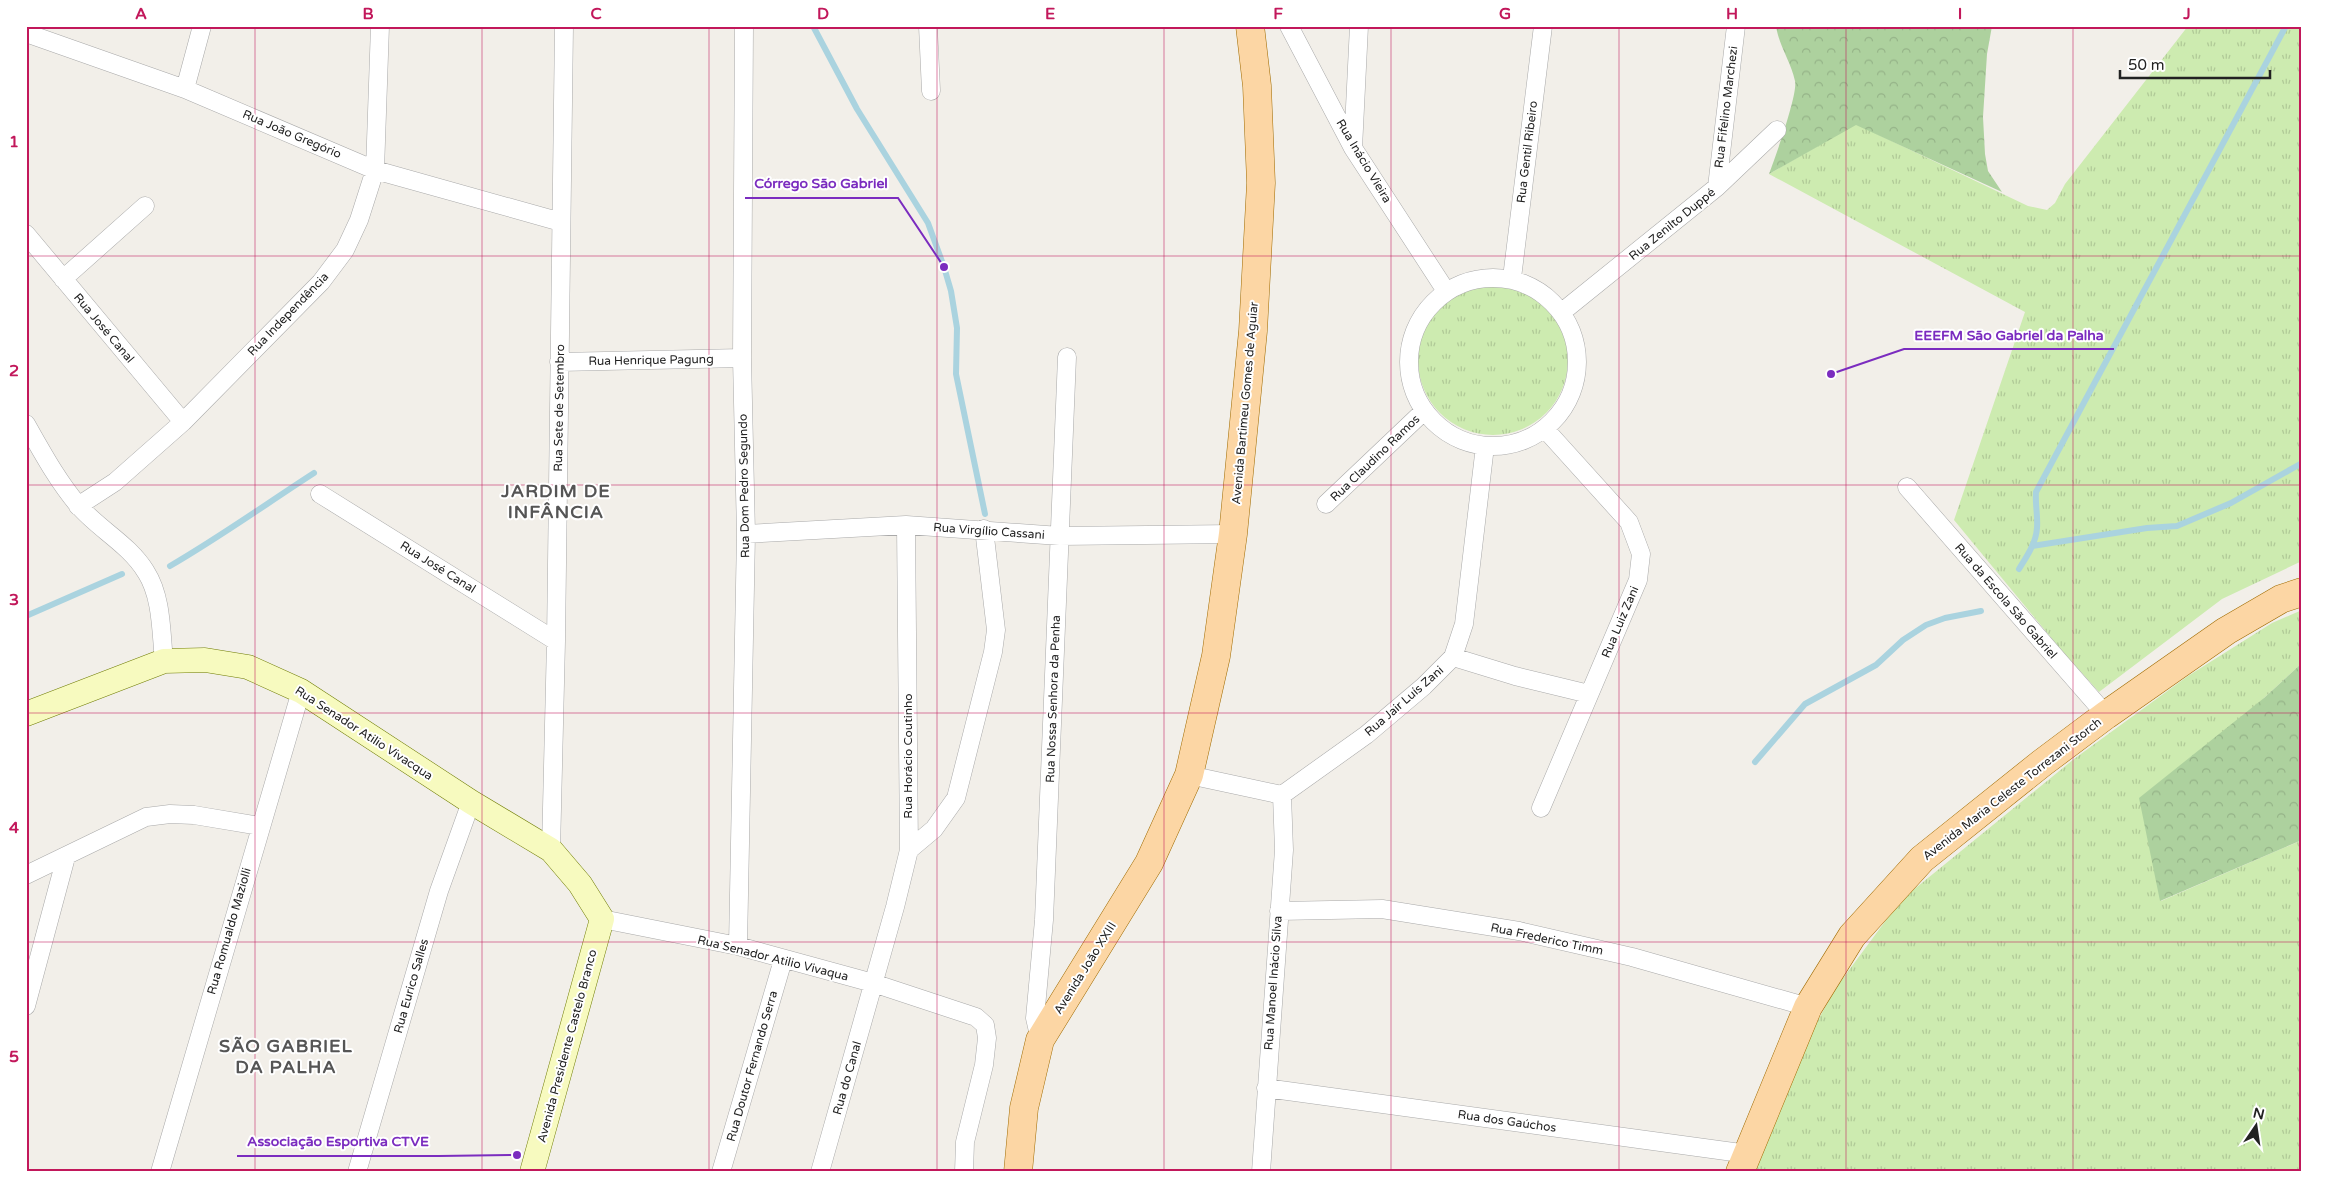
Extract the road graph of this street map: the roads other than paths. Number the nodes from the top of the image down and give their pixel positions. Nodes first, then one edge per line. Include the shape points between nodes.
1 (202, 26) edge
2 (380, 26) edge
3 (564, 26) edge
4 (744, 26) edge
5 (928, 26) edge
6 (1250, 26) edge
7 (1289, 26) edge
8 (1359, 26) edge
9 (1543, 26) edge
10 (1736, 26) edge
11 (26, 33) edge
12 (185, 89) junction
13 (931, 91) dead end
14 (1777, 130) dead end
15 (1353, 148) junction
16 (376, 170) junction
17 (1717, 187) junction
18 (145, 206) dead end
19 (562, 222) junction
20 (26, 234) edge
21 (1512, 278) junction
22 (64, 279) junction
23 (1446, 291) junction
24 (1562, 312) junction
25 (1067, 357) dead end
26 (742, 358) junction
27 (559, 362) junction
28 (1424, 411) junction
29 (183, 422) junction
30 (26, 424) edge
31 (1545, 429) junction
32 (1485, 446) junction
33 (1907, 487) dead end
34 (320, 494) dead end
35 (1326, 504) dead end
36 (78, 506) junction
37 (906, 525) junction
38 (984, 529) junction
39 (746, 534) junction
40 (1233, 534) junction
41 (1060, 536) junction
42 (2302, 592) edge
43 (556, 641) junction
44 (1453, 657) junction
45 (164, 661) junction
46 (301, 691) junction
47 (1589, 694) junction
48 (26, 714) edge
49 (2106, 715) junction
50 (1189, 775) junction
51 (1282, 794) junction
52 (471, 802) junction
53 (1541, 808) dead end
54 (260, 826) junction
55 (551, 850) junction
56 (909, 850) junction
57 (66, 856) junction
58 (26, 876) edge
59 (1279, 911) junction
60 (602, 919) junction
61 (738, 946) junction
62 (783, 960) junction
63 (873, 983) junction
64 (26, 1006) edge
65 (1808, 1007) junction
66 (1040, 1040) junction
67 (1266, 1088) junction
68 (1744, 1163) edge
69 (160, 1172) edge
70 (357, 1172) edge
71 (532, 1172) edge
72 (721, 1172) edge
73 (820, 1172) edge
74 (964, 1172) edge
75 (1018, 1172) edge
76 (1261, 1172) edge

1 - 12 street
2 - 16 street, Rua Independência
3 - 19 street, Rua Sete de Setembro
4 - 26 street, Rua Dom Pedro Segundo
5 - 13 street
6 - 40 main road, Avenida Bartimeu Gomes de Aguiar via 1257,86 1261,183 1253,331
7 - 15 street, Rua Inácio Vieira
8 - 15 street
9 - 21 street, Rua Gentil Ribeiro
10 - 17 street, Rua Fifelino Marchezi
11 - 12 street, Rua João Gregório
12 - 16 street, Rua João Gregório
14 - 17 street, Rua Zenilto Duppé
15 - 23 street, Rua Inácio Vieira
16 - 19 street, Rua João Gregório
16 - 29 street, Rua Independência via 345,250 321,282
17 - 24 street, Rua Zenilto Duppé
18 - 22 street
19 - 27 street, Rua Sete de Setembro
20 - 22 street, Rua José Canal
21 - 23 street via 1473,279
21 - 24 street via 1542,292
22 - 29 street, Rua José Canal
23 - 28 street via 1426,309 1413,333 1408,360 1412,387
24 - 31 street via 1572,330 1578,357 1576,384 1564,409
25 - 41 street, Rua Nossa Senhora da Penha
26 - 27 street, Rua Henrique Pagung
26 - 39 street, Rua Dom Pedro Segundo
27 - 43 street, Rua Sete de Setembro
28 - 32 street via 1441,428 1462,440
28 - 35 street, Rua Claudino Ramos
29 - 36 street, Rua Independência via 115,482
30 - 36 street
31 - 32 street via 1513,444
31 - 47 street, Rua Luiz Zani via 1629,522 1641,554 1638,580
32 - 44 street, Rua Jair Luís Zani via 1464,624
33 - 49 street, Rua da Escola São Gabriel
34 - 43 street, Rua José Canal
36 - 45 street via 122,544 146,572 157,597
37 - 38 street, Rua Virgílio Cassani
37 - 39 street, Rua Virgílio Cassani
37 - 56 street, Rua Horácio Coutinho
38 - 41 street, Rua Virgílio Cassani
38 - 56 street via 996,630 994,652 956,798 934,829
39 - 61 street, Rua Dom Pedro Segundo
40 - 41 street, Rua Virgílio Cassani
40 - 50 main road, Avenida Bartimeu Gomes de Aguiar via 1216,656
41 - 66 street, Rua Nossa Senhora da Penha via 1044,920 1035,1018
42 - 49 main road, Avenida Maria Celeste Torrezani Storch via 2281,599 2226,631
43 - 55 street, Rua Sete de Setembro
44 - 47 street
44 - 51 street, Rua Jair Luís Zani via 1366,735
45 - 46 street, Rua Senador Atilio Vivacqua via 205,660 248,667
45 - 48 street, Rua Senador Atilio Vivacqua
46 - 52 street, Rua Senador Atilio Vivacqua
46 - 54 street, Rua Romualdo Maziolli
47 - 53 street, Rua Luiz Zani
49 - 65 main road, Avenida Maria Celeste Torrezani Storch via 1922,859 1852,936
50 - 51 street
50 - 66 main road, Avenida João XXIII via 1149,863
51 - 59 street, Rua Manoel Inácio Silva via 1284,850
52 - 55 street
52 - 70 street, Rua Eurico Salles via 439,891
54 - 57 street via 194,815 146,817
54 - 69 street, Rua Romualdo Maziolli
55 - 60 street via 580,884
56 - 63 street, Rua Horácio Coutinho
57 - 58 street
57 - 64 street
59 - 65 street, Rua Frederico Timm via 1382,909 1519,931 1632,957
59 - 67 street, Rua Manoel Inácio Silva
60 - 61 street, Rua Senador Atilio Vivaqua
60 - 71 street, Avenida Presidente Castelo Branco
61 - 62 street, Rua Senador Atilio Vivaqua
62 - 63 street, Rua Senador Atilio Vivaqua
62 - 72 street, Rua Doutor Fernando Serra
63 - 73 street, Rua do Canal
63 - 74 street, Rua Senador Atilio Vivaqua via 976,1017 986,1025 988,1038 984,1065 965,1142
65 - 68 main road, Avenida Maria Celeste Torrezani Storch
66 - 75 main road, Avenida João XXIII via 1024,1108
67 - 68 street, Rua dos Gaúchos
67 - 76 street, Rua Manoel Inácio Silva

